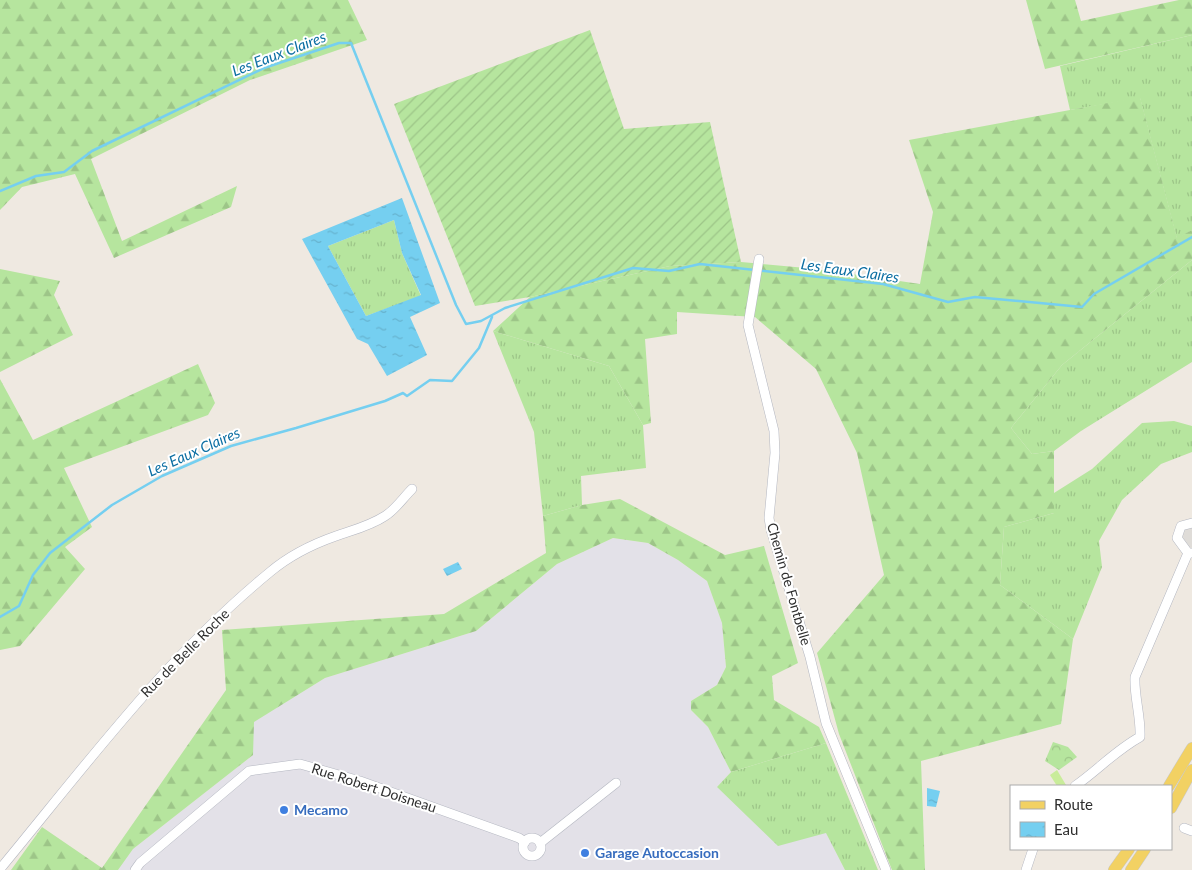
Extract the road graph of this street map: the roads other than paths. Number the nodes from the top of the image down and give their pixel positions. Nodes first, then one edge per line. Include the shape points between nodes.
1 (759, 262) dead end
2 (412, 489) dead end
3 (1192, 523) edge
4 (1190, 553) edge
5 (1192, 748) edge
6 (1192, 770) edge
7 (616, 783) dead end
8 (1076, 785) edge
9 (1169, 785) edge
10 (1172, 806) edge
11 (525, 842) junction
12 (540, 843) junction
13 (1033, 850) edge
14 (1128, 850) edge
15 (1144, 850) edge
16 (0, 869) edge
17 (135, 870) edge
18 (886, 870) edge
19 (1026, 870) edge
20 (1114, 870) edge
21 (1131, 870) edge

1 - 18 street, Chemin de Fontbelle via 748,325 774,430 771,530 810,657 826,723
2 - 16 street, Rue de Belle Roche via 387,515 372,524 314,544 287,559 190,645 145,692
3 - 4 street via 1180,526 1177,538
4 - 8 street via 1135,677 1140,737 1123,746
5 - 9 main road
6 - 10 main road
7 - 12 street
11 - 12 street via 532,839
11 - 12 street via 524,851 532,856 540,852
11 - 17 street, Rue Robert Doisneau via 360,781 300,764 249,771
13 - 19 street
14 - 20 main road
15 - 21 main road

